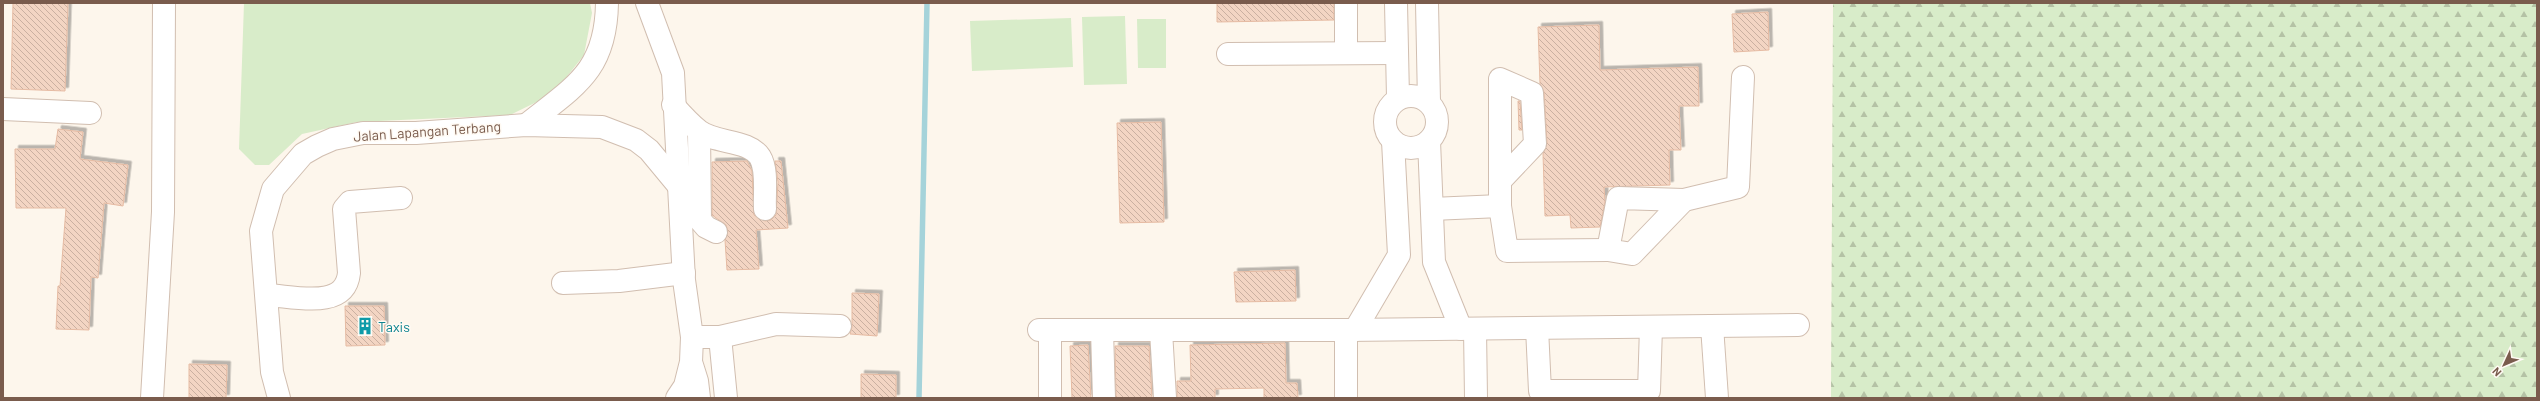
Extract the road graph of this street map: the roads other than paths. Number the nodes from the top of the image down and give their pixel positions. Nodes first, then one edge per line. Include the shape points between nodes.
1 (164, 3) edge
2 (607, 3) edge
3 (647, 3) edge
4 (1346, 3) edge
5 (1396, 3) edge
6 (1427, 3) edge
7 (1346, 53) junction
8 (1397, 53) junction
9 (1228, 54) dead end
10 (1743, 77) dead end
11 (1398, 98) junction
12 (1429, 102) junction
13 (673, 105) junction
14 (3, 108) edge
15 (90, 113) dead end
16 (526, 125) junction
17 (699, 132) junction
18 (1393, 141) junction
19 (1429, 141) junction
20 (1500, 181) junction
21 (678, 185) junction
22 (401, 198) dead end
23 (1684, 200) junction
24 (1500, 206) junction
25 (1432, 208) junction
26 (765, 209) dead end
27 (716, 232) dead end
28 (1608, 250) junction
29 (684, 274) junction
30 (563, 283) dead end
31 (267, 295) junction
32 (1798, 325) dead end
33 (840, 326) dead end
34 (1712, 326) junction
35 (1651, 327) junction
36 (1537, 328) junction
37 (1468, 329) junction
38 (1102, 330) junction
39 (1161, 330) junction
40 (1350, 330) junction
41 (692, 337) junction
42 (720, 337) junction
43 (691, 362) junction
44 (152, 398) edge
45 (280, 398) edge
46 (677, 398) edge
47 (699, 398) edge
48 (726, 398) edge
49 (1050, 398) edge
50 (1104, 398) edge
51 (1165, 398) edge
52 (1346, 398) edge
53 (1476, 398) edge
54 (1717, 398) edge

1 - 44 street via 163,212
2 - 16 street via 604,41 590,68 573,88
3 - 13 street via 673,73
4 - 7 street
5 - 8 street
6 - 12 street
7 - 8 street
7 - 9 street
8 - 11 street
10 - 23 street via 1738,187
11 - 12 street via 1414,95
11 - 18 street via 1387,110 1385,126
12 - 19 street via 1437,114 1437,129
13 - 17 street
13 - 21 street
14 - 15 street
16 - 21 street, Jalan Lapangan Terbang via 589,126 621,133 649,150
16 - 31 street, Jalan Lapangan Terbang via 416,133 363,133 333,139 304,154 281,178 267,203 261,231
17 - 26 street via 711,138 750,148 760,157 763,166
17 - 27 street via 700,220
18 - 19 street via 1405,147 1418,147
18 - 40 street via 1399,255
19 - 25 street
20 - 20 street via 1535,144 1532,94 1500,79
20 - 24 street
21 - 29 street
22 - 31 street via 350,202 344,209 349,273 348,282 341,292 334,296 309,298
23 - 28 street via 1632,254
23 - 28 street via 1618,198
24 - 25 street
24 - 28 street via 1507,251
25 - 37 street via 1434,262
29 - 30 street via 619,281
29 - 41 street
31 - 45 street, Jalan Lapangan Terbang via 272,372
32 - 34 street
33 - 42 street via 776,324
34 - 35 street
34 - 54 street
35 - 36 street
35 - 36 street via 1649,391 1540,391
36 - 37 street
37 - 40 street
37 - 53 street
38 - 39 street
38 - 49 street via 1044,330
38 - 50 street
39 - 40 street
39 - 51 street
40 - 52 street
41 - 42 street
41 - 43 street
42 - 48 street
43 - 46 street via 685,386
43 - 47 street

